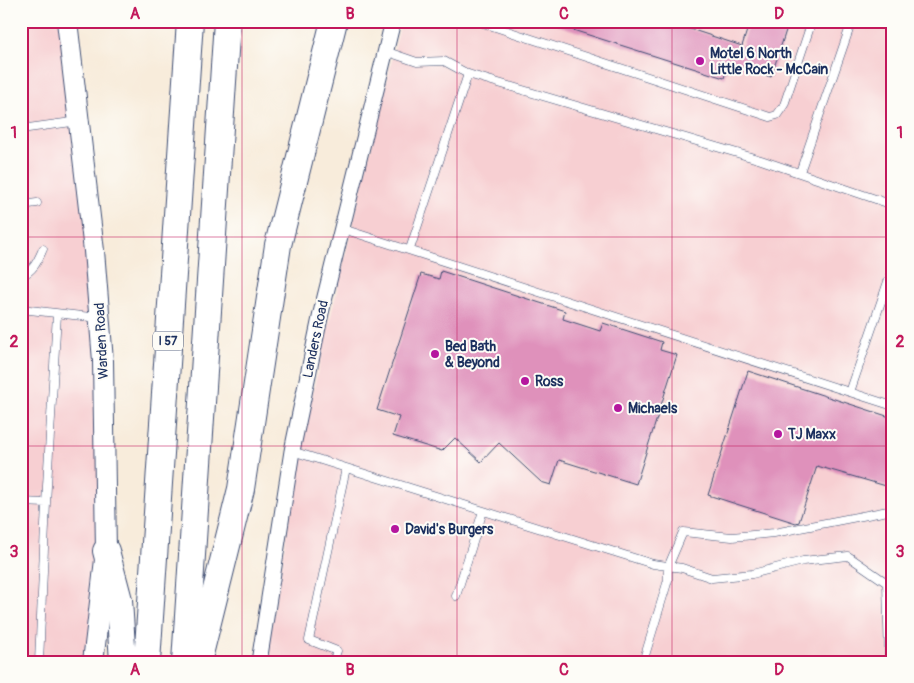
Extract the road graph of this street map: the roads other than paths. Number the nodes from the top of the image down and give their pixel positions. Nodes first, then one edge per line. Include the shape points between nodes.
1 (67, 21) edge
2 (190, 21) edge
3 (227, 21) edge
4 (334, 21) edge
5 (393, 21) edge
6 (477, 21) edge
7 (812, 21) edge
8 (852, 21) edge
9 (385, 51) junction
10 (468, 74) junction
11 (21, 112) edge
12 (79, 121) junction
13 (24, 128) edge
14 (800, 172) junction
15 (37, 203) dead end
16 (21, 205) edge
17 (893, 205) edge
18 (340, 228) junction
19 (43, 248) dead end
20 (410, 249) junction
21 (893, 268) edge
22 (21, 276) edge
23 (21, 309) edge
24 (57, 314) junction
25 (101, 318) junction
26 (850, 392) junction
27 (893, 406) edge
28 (292, 451) junction
29 (346, 468) junction
30 (21, 502) edge
31 (46, 503) junction
32 (483, 510) junction
33 (893, 510) edge
34 (106, 551) junction
35 (668, 566) junction
36 (456, 596) dead end
37 (39, 662) edge
38 (93, 662) edge
39 (122, 662) edge
40 (147, 662) edge
41 (185, 662) edge
42 (198, 662) edge
43 (258, 662) edge
44 (333, 662) edge
45 (643, 662) edge
46 (889, 662) edge

1 - 12 street, Warden Road
2 - 40 highway, I 57
3 - 41 highway
4 - 42 highway via 280,236 241,489
5 - 9 street, Landers Road
6 - 7 lane via 770,117 777,115 784,104
8 - 14 lane
9 - 10 lane via 417,62 444,60
9 - 18 street, Landers Road
10 - 14 lane
10 - 20 lane
11 - 13 lane
12 - 13 lane
12 - 25 street, Warden Road
14 - 17 lane
15 - 16 lane
18 - 20 lane
18 - 28 street, Landers Road
19 - 22 lane via 35,266
20 - 26 lane
21 - 26 lane
23 - 24 lane
24 - 25 lane
24 - 31 lane
25 - 34 street, Warden Road
26 - 27 lane
28 - 29 lane
28 - 43 street, Landers Road
29 - 32 lane
29 - 44 lane via 309,640 337,651
30 - 31 lane
31 - 37 lane
32 - 35 lane
32 - 36 lane
33 - 35 lane via 774,533 732,537 683,532
34 - 38 street, Warden Road
34 - 39 highway via 119,600
35 - 45 lane via 668,580
35 - 46 lane via 712,578 848,556 887,583

